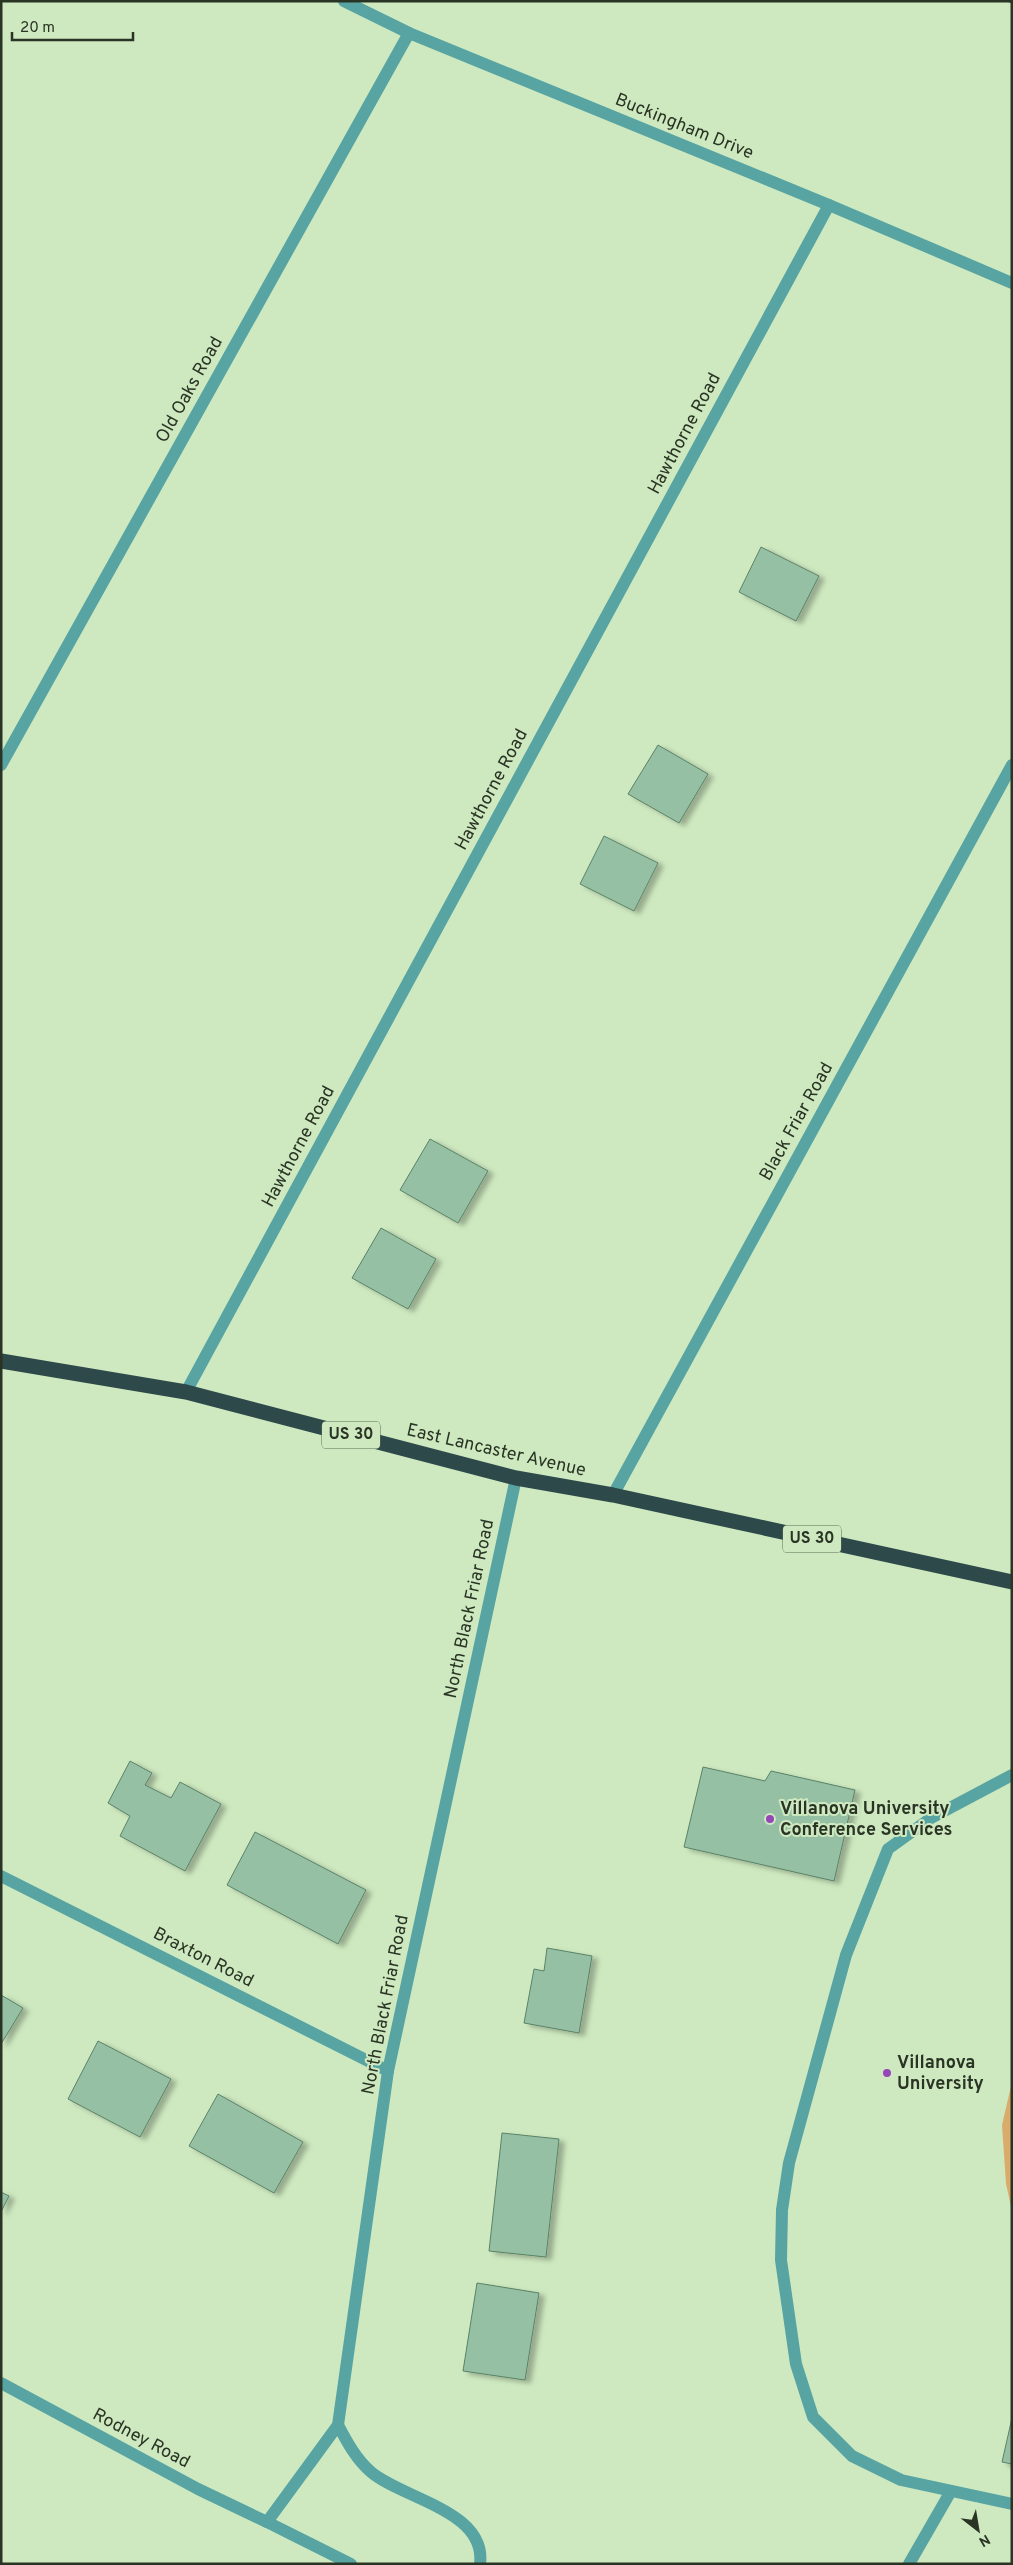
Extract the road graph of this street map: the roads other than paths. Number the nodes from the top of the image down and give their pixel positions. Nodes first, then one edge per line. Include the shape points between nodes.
1 (344, 1) edge
2 (409, 33) junction
3 (829, 205) junction
4 (1012, 283) edge
5 (1, 765) edge
6 (1012, 765) edge
7 (1, 1361) edge
8 (186, 1392) junction
9 (516, 1478) junction
10 (614, 1496) junction
11 (1012, 1582) edge
12 (1012, 1775) edge
13 (1, 1876) edge
14 (388, 2071) junction
15 (1, 2383) edge
16 (338, 2425) junction
17 (950, 2491) junction
18 (1012, 2504) edge
19 (267, 2522) junction
20 (482, 2563) edge
21 (351, 2564) edge
22 (909, 2564) edge

1 - 2 street, Buckingham Drive
2 - 3 street, Buckingham Drive
2 - 5 street, Old Oaks Road
3 - 4 street, Buckingham Drive
3 - 8 street, Hawthorne Road
6 - 10 street, Black Friar Road
7 - 8 highway, East Lancaster Avenue / US 30
8 - 9 highway, East Lancaster Avenue / US 30
9 - 10 highway, East Lancaster Avenue / US 30
9 - 14 street, North Black Friar Road
10 - 11 highway, East Lancaster Avenue / US 30
12 - 17 street via 931,1818 888,1849 846,1955 789,2163 782,2210 781,2260 796,2364 813,2417 852,2456 901,2480
13 - 14 street, Braxton Road
14 - 16 street, North Black Friar Road
15 - 19 street, Rodney Road via 198,2489
16 - 19 street, North Black Friar Road
16 - 20 street via 352,2451 371,2472 465,2523 480,2547
17 - 18 street
17 - 22 street
19 - 21 street, Rodney Road

